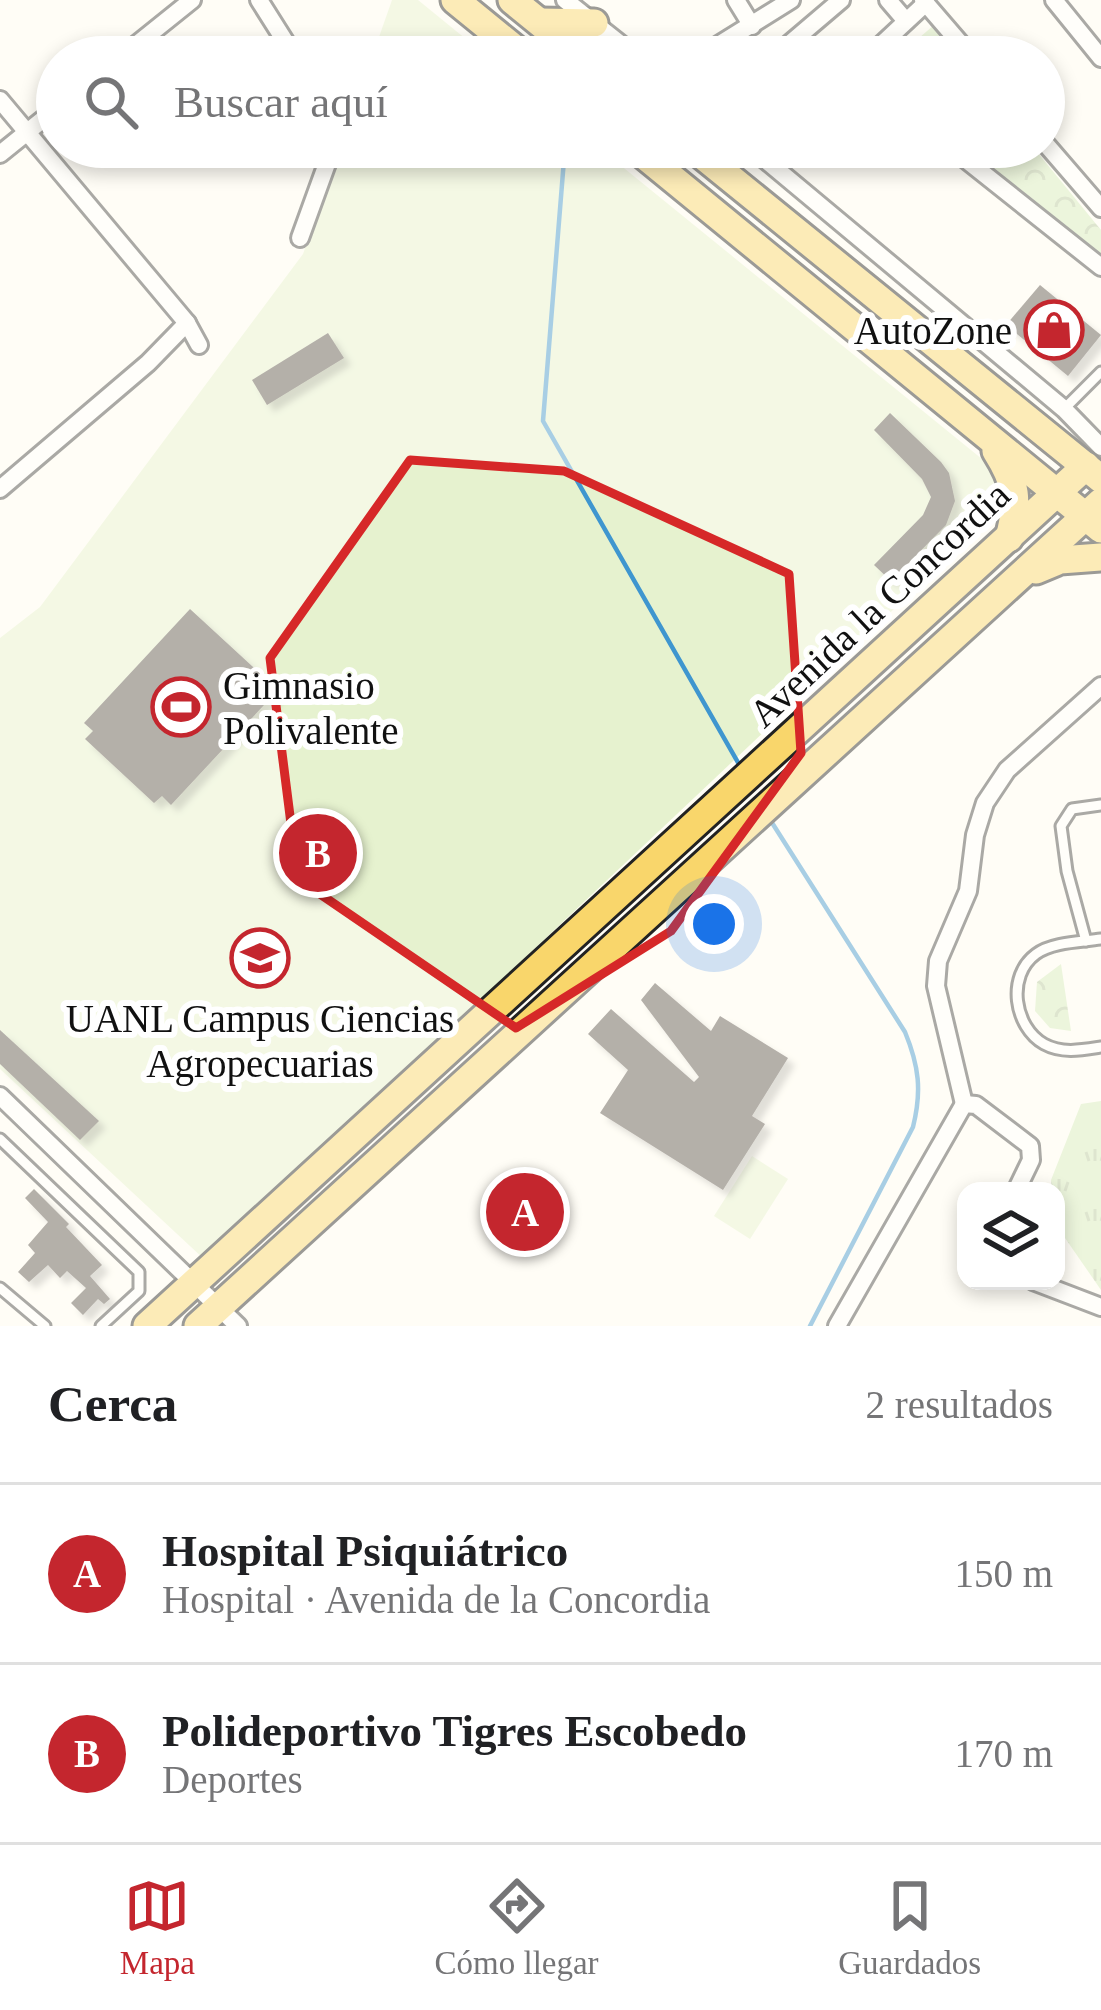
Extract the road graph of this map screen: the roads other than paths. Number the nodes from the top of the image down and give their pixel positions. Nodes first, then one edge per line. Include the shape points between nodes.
1 (192, 0) edge
2 (259, 0) edge
3 (455, 0) edge
4 (512, 0) edge
5 (565, 0) edge
6 (736, 0) edge
7 (841, 0) edge
8 (889, 0) edge
9 (1054, 0) edge
10 (924, 2) edge
11 (780, 3) edge
12 (906, 21) junction
13 (540, 22) junction
14 (594, 23) junction
15 (752, 26) junction
16 (147, 36) edge
17 (282, 36) edge
18 (499, 36) edge
19 (557, 36) edge
20 (610, 36) edge
21 (735, 36) edge
22 (798, 36) edge
23 (890, 36) edge
24 (954, 36) edge
25 (1101, 58) edge
26 (0, 100) edge
27 (36, 125) edge
28 (26, 133) junction
29 (36, 145) edge
30 (0, 154) edge
31 (1065, 166) edge
32 (56, 168) edge
33 (325, 168) edge
34 (660, 168) edge
35 (718, 168) edge
36 (750, 168) edge
37 (776, 168) edge
38 (976, 168) edge
39 (748, 193) junction
40 (1101, 208) edge
41 (300, 238) dead end
42 (1101, 268) edge
43 (940, 304) junction
44 (187, 322) junction
45 (919, 330) junction
46 (199, 345) dead end
47 (1101, 372) edge
48 (1064, 409) junction
49 (988, 437) junction
50 (1096, 464) edge
51 (0, 489) edge
52 (1057, 493) junction
53 (1096, 515) edge
54 (1009, 538) junction
55 (1101, 557) edge
56 (1015, 579) junction
57 (1101, 686) edge
58 (1101, 805) edge
59 (1101, 939) edge
60 (1086, 941) junction
61 (1101, 1047) edge
62 (0, 1096) edge
63 (964, 1104) junction
64 (0, 1139) edge
65 (1020, 1182) edge
66 (196, 1285) junction
67 (0, 1288) edge
68 (1057, 1290) edge
69 (1101, 1307) edge
70 (218, 1320) edge
71 (45, 1326) edge
72 (101, 1326) edge
73 (147, 1326) edge
74 (837, 1326) edge

1 - 16 street
2 - 17 street
3 - 18 main road
4 - 13 main road
5 - 14 street
6 - 15 street
7 - 22 street
8 - 12 street
9 - 25 street
10 - 12 street
10 - 24 street
11 - 15 street
12 - 23 street
13 - 14 main road
13 - 19 main road
14 - 20 street
15 - 21 street
26 - 28 street
27 - 28 street
28 - 29 street
28 - 30 street
31 - 40 street
32 - 44 street
33 - 41 street
34 - 49 main road
35 - 39 main road
36 - 39 street
37 - 43 street
38 - 42 street
39 - 45 main road
43 - 45 street
43 - 48 street
44 - 46 street
44 - 51 street
45 - 50 main road
47 - 48 lane
48 - 50 street
49 - 52 main road
49 - 54 main road via 1016,487
50 - 52 main road, Avenida la Concordia
52 - 53 main road
52 - 54 main road, Avenida la Concordia
53 - 56 main road, Avenida la Concordia
54 - 66 main road, Avenida la Concordia
55 - 56 main road via 1060,560
56 - 70 main road, Avenida la Concordia
57 - 63 street via 1007,770 985,802 968,891 938,961 936,986
58 - 60 lane via 1072,809 1061,826
59 - 60 lane
60 - 61 lane via 1034,955 1019,977 1019,1009 1041,1043
62 - 66 street
63 - 65 street via 1030,1146
63 - 74 street
64 - 72 lane via 139,1272 139,1291
66 - 70 street
66 - 73 main road, Avenida la Concordia
67 - 71 lane
68 - 69 street

